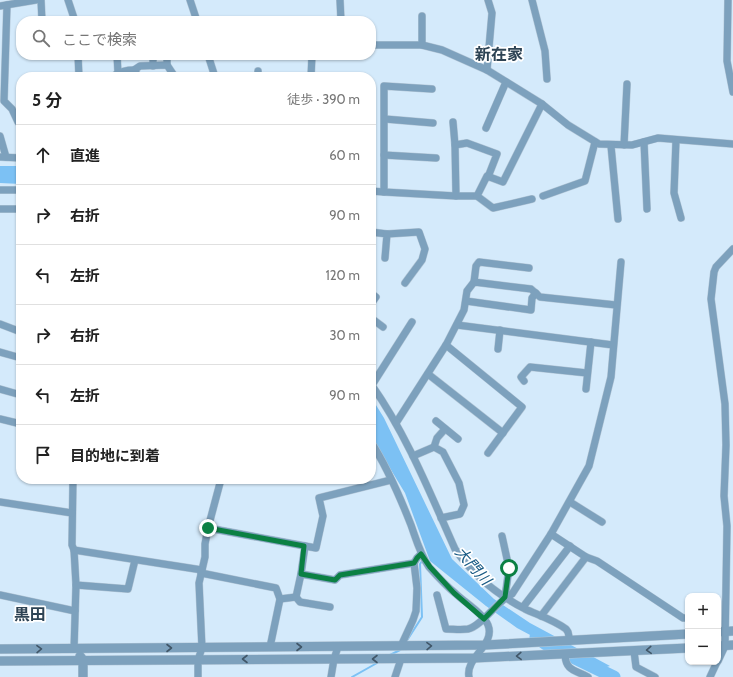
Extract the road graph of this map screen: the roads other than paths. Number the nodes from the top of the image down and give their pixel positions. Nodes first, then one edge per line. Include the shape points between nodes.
1 (36, 0) edge
2 (41, 0) edge
3 (68, 0) edge
4 (190, 0) edge
5 (340, 0) edge
6 (488, 0) edge
7 (532, 0) edge
8 (728, 0) edge
9 (4, 6) edge
10 (42, 16) edge
11 (73, 16) edge
12 (195, 16) edge
13 (341, 16) edge
14 (422, 16) dead end
15 (376, 45) edge
16 (422, 45) junction
17 (78, 60) edge
18 (117, 60) edge
19 (153, 60) edge
20 (167, 60) edge
21 (210, 60) edge
22 (312, 60) edge
23 (167, 65) junction
24 (153, 66) junction
25 (134, 70) joint
26 (487, 70) junction
27 (79, 72) edge
28 (117, 72) edge
29 (123, 72) edge
30 (172, 72) edge
31 (213, 72) edge
32 (311, 72) edge
33 (546, 79) dead end
34 (506, 82) junction
35 (627, 84) dead end
36 (432, 89) dead end
37 (733, 92) edge
38 (542, 104) junction
39 (16, 117) edge
40 (385, 119) junction
41 (453, 122) dead end
42 (433, 123) dead end
43 (486, 128) dead end
44 (0, 136) edge
45 (676, 140) junction
46 (595, 142) junction
47 (644, 142) junction
48 (733, 144) edge
49 (455, 145) junction
50 (624, 145) junction
51 (611, 146) junction
52 (384, 155) junction
53 (3, 158) edge
54 (16, 158) edge
55 (436, 158) dead end
56 (488, 176) junction
57 (0, 190) edge
58 (16, 190) edge
59 (376, 191) edge
60 (384, 192) junction
61 (456, 196) junction
62 (477, 196) junction
63 (543, 196) dead end
64 (532, 199) dead end
65 (0, 209) edge
66 (16, 209) edge
67 (647, 209) dead end
68 (681, 218) dead end
69 (618, 219) dead end
70 (376, 233) edge
71 (387, 234) junction
72 (733, 249) edge
73 (385, 258) dead end
74 (620, 262) dead end
75 (529, 268) dead end
76 (474, 282) junction
77 (405, 283) dead end
78 (536, 293) junction
79 (466, 301) junction
80 (616, 305) junction
81 (376, 321) edge
82 (412, 322) dead end
83 (0, 324) edge
84 (457, 325) junction
85 (383, 326) dead end
86 (16, 330) edge
87 (500, 330) junction
88 (591, 342) junction
89 (446, 345) junction
90 (613, 345) junction
91 (498, 349) dead end
92 (0, 352) edge
93 (16, 357) edge
94 (587, 373) junction
95 (428, 374) junction
96 (376, 378) edge
97 (524, 381) dead end
98 (0, 389) edge
99 (586, 389) dead end
100 (376, 390) edge
101 (16, 394) edge
102 (0, 419) edge
103 (436, 421) dead end
104 (16, 423) edge
105 (396, 423) junction
106 (445, 428) junction
107 (503, 433) junction
108 (458, 439) dead end
109 (434, 447) junction
110 (376, 451) edge
111 (488, 453) dead end
112 (414, 456) junction
113 (392, 480) junction
114 (73, 484) edge
115 (220, 484) edge
116 (376, 484) edge
117 (376, 484) edge
118 (0, 502) edge
119 (570, 502) junction
120 (72, 513) junction
121 (441, 518) junction
122 (602, 522) dead end
123 (208, 528) junction
124 (730, 528) edge
125 (552, 534) junction
126 (502, 536) dead end
127 (304, 546) junction
128 (570, 546) junction
129 (74, 550) junction
130 (421, 554) junction
131 (586, 557) junction
132 (135, 560) junction
133 (414, 563) junction
134 (202, 572) junction
135 (301, 574) junction
136 (76, 585) junction
137 (0, 595) edge
138 (437, 595) dead end
139 (296, 597) junction
140 (504, 598) junction
141 (280, 599) junction
142 (330, 607) dead end
143 (523, 608) junction
144 (722, 609) edge
145 (75, 611) junction
146 (541, 616) junction
147 (486, 617) junction
148 (685, 618) edge
149 (726, 631) edge
150 (685, 634) edge
151 (570, 641) junction
152 (484, 645) junction
153 (401, 646) junction
154 (725, 646) edge
155 (270, 647) junction
156 (338, 647) junction
157 (202, 648) junction
158 (685, 648) edge
159 (0, 649) edge
160 (74, 649) junction
161 (634, 651) junction
162 (565, 655) junction
163 (401, 658) junction
164 (474, 658) junction
165 (334, 659) junction
166 (83, 660) junction
167 (198, 660) junction
168 (0, 661) edge
169 (716, 665) edge
170 (83, 677) edge
171 (198, 677) edge
172 (332, 677) edge
173 (396, 677) edge
174 (469, 677) edge
175 (588, 677) edge
176 (655, 677) edge
177 (710, 677) edge

1 - 9 street
2 - 10 street
3 - 11 street
4 - 12 street
5 - 13 street
6 - 26 street via 492,13
7 - 33 street via 545,51
8 - 37 street via 727,61
9 - 39 street via 4,101 12,108
14 - 16 street
15 - 16 street
16 - 26 street via 442,50
17 - 27 street
18 - 28 street
19 - 24 street
20 - 23 street
21 - 31 street
22 - 32 street
23 - 24 street
23 - 30 street
24 - 25 street via 140,66
25 - 29 street
26 - 34 street
34 - 38 street
34 - 43 street
35 - 50 street
36 - 40 street via 384,86
38 - 46 street
38 - 56 street via 503,182
40 - 42 street
40 - 52 street
41 - 49 street
44 - 53 street
45 - 47 street via 658,138
45 - 48 street
45 - 68 street via 674,193
46 - 51 street
46 - 63 street via 585,181
47 - 50 street
47 - 67 street
49 - 56 street via 467,143 497,154
49 - 61 street
50 - 51 street
51 - 69 street
52 - 55 street
52 - 60 street
53 - 54 street
56 - 62 street
57 - 58 street
59 - 60 street
60 - 61 street
61 - 62 street
62 - 64 street via 493,208
65 - 66 street
70 - 71 street
71 - 73 street
71 - 77 street via 419,232 425,249 422,260
72 - 124 street via 716,267 711,299 725,404 724,496
74 - 80 street
75 - 76 street via 479,262
76 - 78 street via 531,289
76 - 79 street via 467,291
78 - 79 street via 532,298 531,310
78 - 80 street via 540,296
79 - 84 street
80 - 90 street
81 - 85 street
82 - 96 street
83 - 86 street
84 - 87 street
84 - 89 street
87 - 88 street
87 - 91 street
88 - 90 street
88 - 94 street
89 - 95 street
89 - 107 street via 522,407
90 - 119 street via 611,377 589,466
92 - 93 street
94 - 97 street via 530,367 521,377
94 - 99 street
95 - 105 street
95 - 107 street
98 - 101 street
100 - 105 street
102 - 104 street
103 - 106 street
105 - 112 street
106 - 108 street
106 - 109 street
107 - 111 street
109 - 112 street
109 - 121 street via 443,452 459,483 464,505 460,514
110 - 113 street
112 - 121 street
113 - 117 street
113 - 130 street
114 - 120 street
115 - 123 street
116 - 127 street via 319,498 323,516 316,548
118 - 120 street
119 - 122 street
119 - 125 street
120 - 129 street
121 - 140 street via 464,562
123 - 127 street
123 - 134 street
124 - 144 street
125 - 128 street
125 - 140 street via 512,594
126 - 140 street via 509,568
127 - 135 street
128 - 131 street
128 - 143 street
129 - 132 street
129 - 136 street
130 - 133 street
130 - 147 street via 454,593
131 - 146 street
131 - 148 street via 597,561
132 - 134 street
132 - 136 street via 128,589
133 - 135 street via 340,575 335,580
133 - 153 street via 416,612
134 - 141 street via 276,588
134 - 157 street via 199,583
135 - 139 street
136 - 145 street
137 - 145 street
138 - 147 street via 446,629 470,629
139 - 141 street
139 - 142 street via 300,602
140 - 143 street
140 - 147 street
141 - 155 street
143 - 146 street
144 - 149 street
145 - 160 street
146 - 151 street via 566,629
147 - 152 street via 489,636
149 - 154 street
150 - 151 street
151 - 152 street
153 -> 152 street
152 - 164 street
153 - 156 street
155 -> 156 street
155 - 157 street
156 - 165 street
160 -> 157 street
157 - 167 street
158 -> 161 street
159 -> 160 street
160 - 166 street
161 - 162 street
161 - 176 street via 636,667
162 -> 164 street
162 - 175 street via 569,668
163 - 164 street
163 -> 165 street
163 - 173 street
164 - 174 street via 469,669
165 -> 167 street
165 - 172 street
166 - 167 street
166 - 168 street
166 - 170 street
167 - 171 street
169 - 177 street

